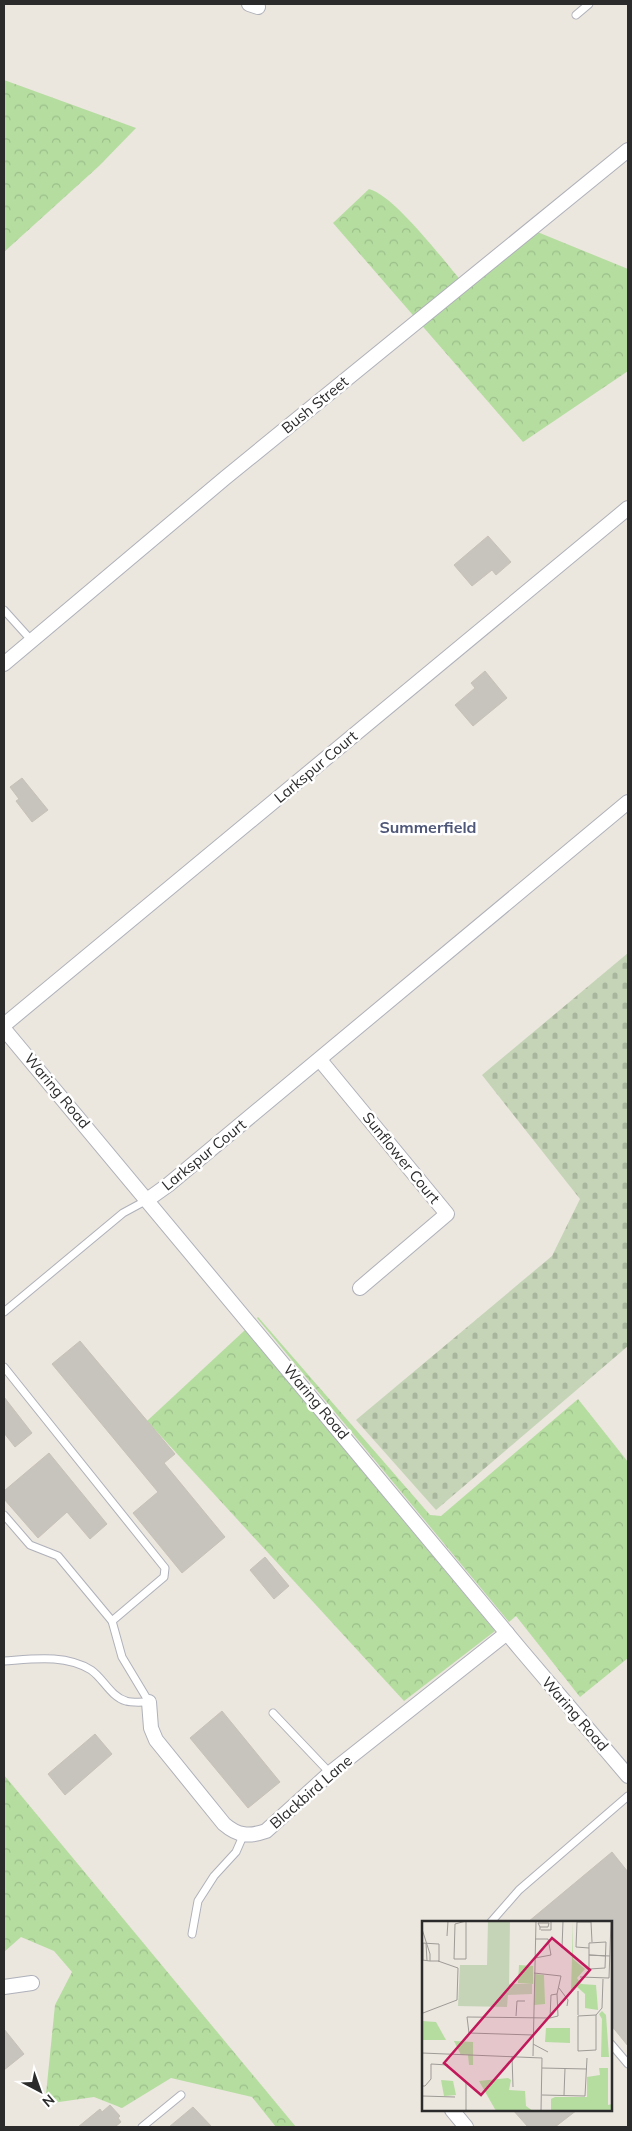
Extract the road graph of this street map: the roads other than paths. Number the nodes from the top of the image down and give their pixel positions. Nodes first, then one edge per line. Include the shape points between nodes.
1 (589, 4) edge
2 (576, 15) dead end
3 (628, 150) edge
4 (628, 508) edge
5 (4, 610) edge
6 (32, 642) junction
7 (4, 664) edge
8 (628, 802) edge
9 (4, 1025) edge
10 (4, 1029) edge
11 (320, 1060) junction
12 (147, 1200) junction
13 (360, 1288) dead end
14 (4, 1312) edge
15 (4, 1367) edge
16 (4, 1514) edge
17 (112, 1620) junction
18 (507, 1633) junction
19 (4, 1660) edge
20 (149, 1702) junction
21 (274, 1713) dead end
22 (330, 1772) junction
23 (628, 1776) edge
24 (628, 1796) edge
25 (243, 1836) junction
26 (492, 1921) edge
27 (192, 1934) dead end
28 (32, 1983) dead end
29 (4, 1987) edge
30 (612, 2045) edge
31 (628, 2064) edge
32 (181, 2094) dead end
33 (453, 2111) edge
34 (142, 2127) edge
35 (466, 2127) edge

1 - 2 lane
3 - 6 street, Bush Street via 225,478
4 - 9 street, Larkspur Court
5 - 6 lane
6 - 7 street, Bush Street
8 - 11 street, Larkspur Court
10 - 12 street, Waring Road
11 - 12 street, Larkspur Court
11 - 13 street, Sunflower Court via 447,1214
12 - 14 lane via 123,1213
12 - 18 street, Waring Road
15 - 17 lane via 165,1568 164,1577
16 - 17 lane via 30,1545 58,1556
17 - 20 lane via 122,1656
18 - 22 street, Blackbird Lane
18 - 23 street, Waring Road
19 - 20 lane via 47,1658 76,1664 92,1671 125,1701
20 - 25 street via 151,1728 156,1740 224,1824
21 - 22 lane
22 - 25 street, Blackbird Lane via 266,1831
24 - 26 lane via 519,1890
25 - 27 lane via 236,1852 214,1876 198,1901
28 - 29 street
30 - 31 lane
32 - 34 lane
33 - 35 street

